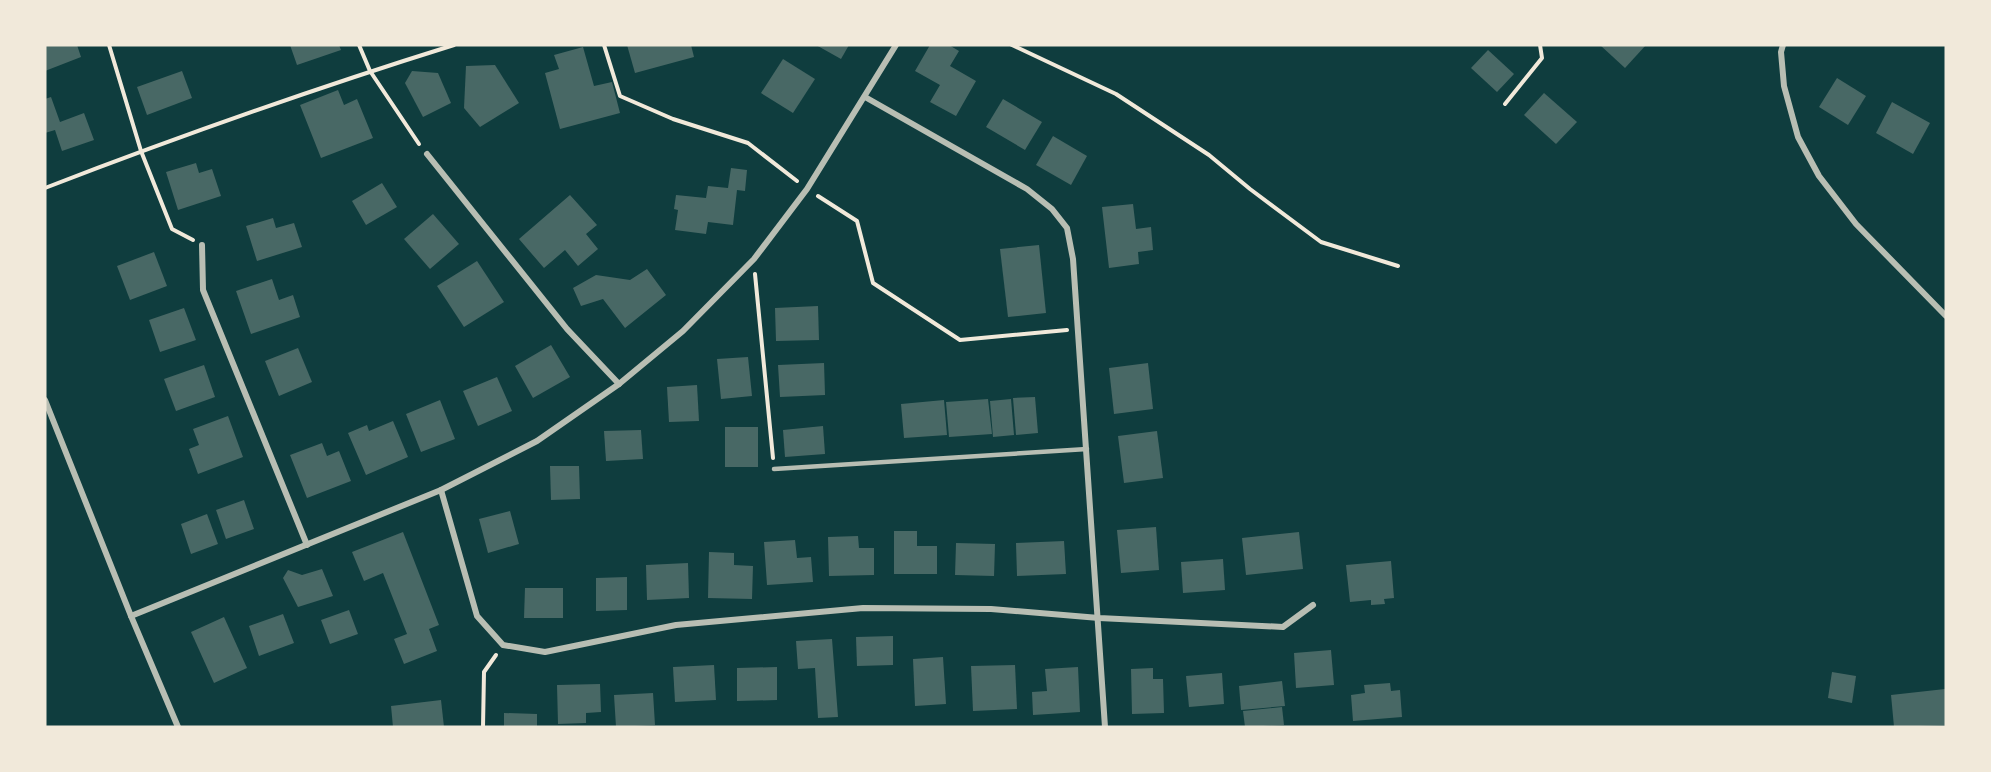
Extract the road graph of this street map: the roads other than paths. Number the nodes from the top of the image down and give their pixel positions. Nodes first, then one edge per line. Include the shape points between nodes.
1 (896, 45) edge
2 (1784, 45) edge
3 (865, 97) junction
4 (427, 154) road end
5 (202, 245) road end
6 (1946, 316) edge
7 (619, 384) junction
8 (45, 400) edge
9 (1087, 450) junction
10 (774, 469) road end
11 (441, 490) junction
12 (308, 545) junction
13 (1314, 605) dead end
14 (131, 616) junction
15 (1099, 618) junction
16 (178, 727) edge
17 (1105, 727) edge

1 - 3 street
2 - 6 street via 1784,86 1798,137 1818,176 1856,224
3 - 7 street via 807,189 754,259 683,331
3 - 9 street via 1027,189 1052,209 1067,228 1073,259
4 - 7 street via 567,329
5 - 12 street via 203,290
7 - 11 street via 537,441
8 - 14 street
9 - 10 lane
9 - 15 street
11 - 12 street
11 - 15 street via 477,616 503,645 544,652 676,625 863,608 991,609
12 - 14 street
13 - 15 street via 1283,627
14 - 16 street
15 - 17 street

